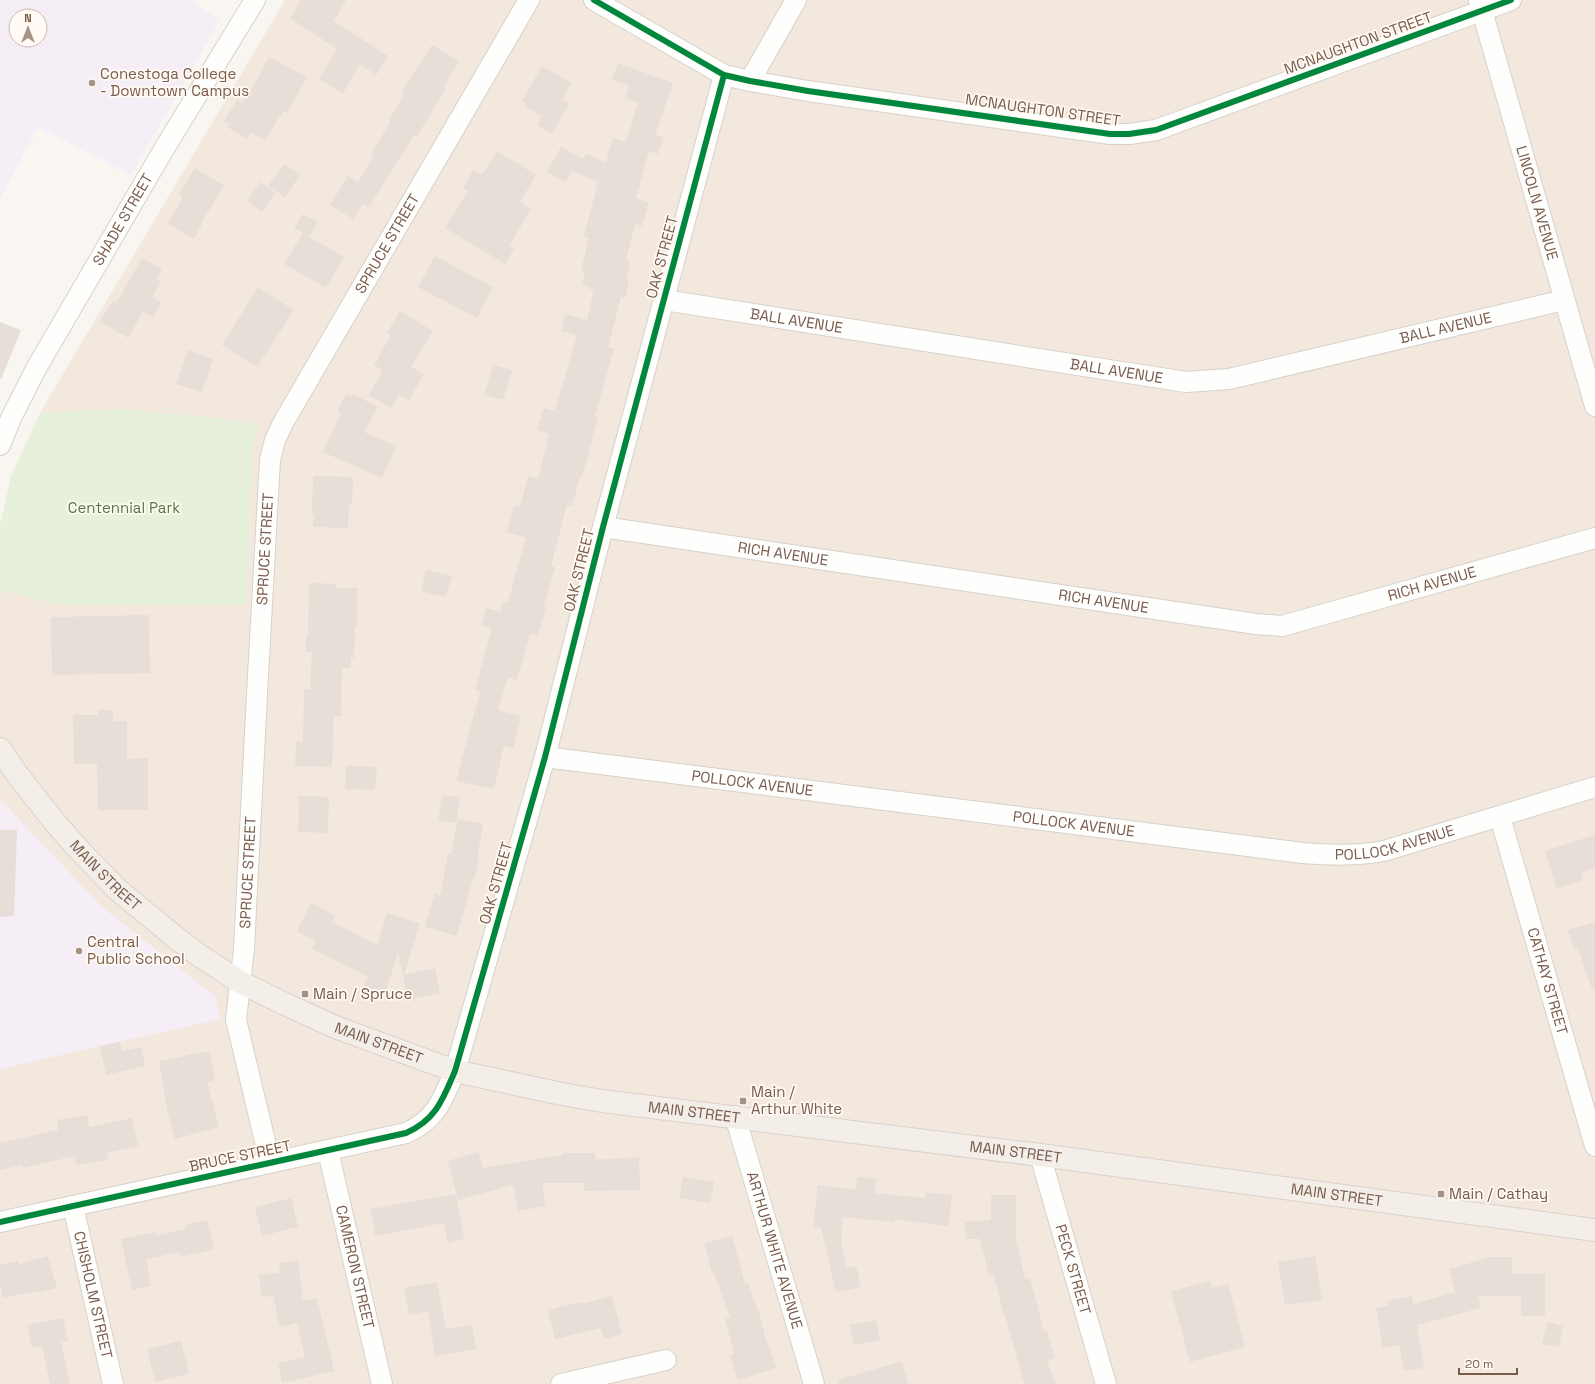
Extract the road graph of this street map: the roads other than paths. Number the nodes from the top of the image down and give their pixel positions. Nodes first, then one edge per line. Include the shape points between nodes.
1 (255, 0) edge
2 (529, 0) edge
3 (594, 0) edge
4 (796, 0) edge
5 (1511, 0) edge
6 (1480, 6) edge
7 (724, 74) junction
8 (750, 81) junction
9 (664, 300) junction
10 (1564, 300) junction
11 (1595, 406) edge
12 (0, 445) edge
13 (603, 527) junction
14 (1595, 538) edge
15 (0, 749) edge
16 (545, 757) junction
17 (1595, 788) edge
18 (1500, 817) junction
19 (240, 982) junction
20 (455, 1070) junction
21 (736, 1116) junction
22 (1595, 1146) edge
23 (328, 1151) junction
24 (1040, 1155) junction
25 (270, 1162) junction
26 (73, 1206) junction
27 (0, 1222) edge
28 (1595, 1230) edge
29 (666, 1360) dead end
30 (113, 1384) edge
31 (382, 1384) edge
32 (561, 1384) edge
33 (814, 1384) edge
34 (1106, 1384) edge

1 - 12 street, SHADE STREET via 161,154 37,367
2 - 19 street, SPRUCE STREET via 275,440 268,475 244,949
3 - 7 street, MCNAUGHTON STREET
4 - 8 street
5 - 6 street, MCNAUGHTON STREET
6 - 8 street, MCNAUGHTON STREET via 1156,130 1129,134 1110,134
6 - 10 street, LINCOLN AVENUE
7 - 8 street, MCNAUGHTON STREET
7 - 9 street, OAK STREET
9 - 10 street, BALL AVENUE via 1186,382 1229,379
9 - 13 street, OAK STREET
10 - 11 street, LINCOLN AVENUE
13 - 14 street, RICH AVENUE via 1282,626
13 - 16 street, OAK STREET
15 - 19 main road, MAIN STREET via 52,819 118,890 174,937
16 - 18 street, POLLOCK AVENUE via 1303,853 1346,856 1384,851
16 - 20 street, OAK STREET
17 - 18 street, POLLOCK AVENUE
18 - 22 street, CATHAY STREET
19 - 20 main road, MAIN STREET via 335,1027
19 - 25 street, SPRUCE STREET via 236,1020
20 - 21 main road, MAIN STREET via 583,1098
20 - 23 street, BRUCE STREET via 443,1100 428,1120 417,1128
21 - 24 main road, MAIN STREET
21 - 33 street, ARTHUR WHITE AVENUE
23 - 25 street, BRUCE STREET
23 - 31 street, CAMERON STREET
24 - 28 main road, MAIN STREET
24 - 34 street, PECK STREET
25 - 26 street, BRUCE STREET
26 - 27 street, BRUCE STREET
26 - 30 street, CHISHOLM STREET
29 - 32 street

